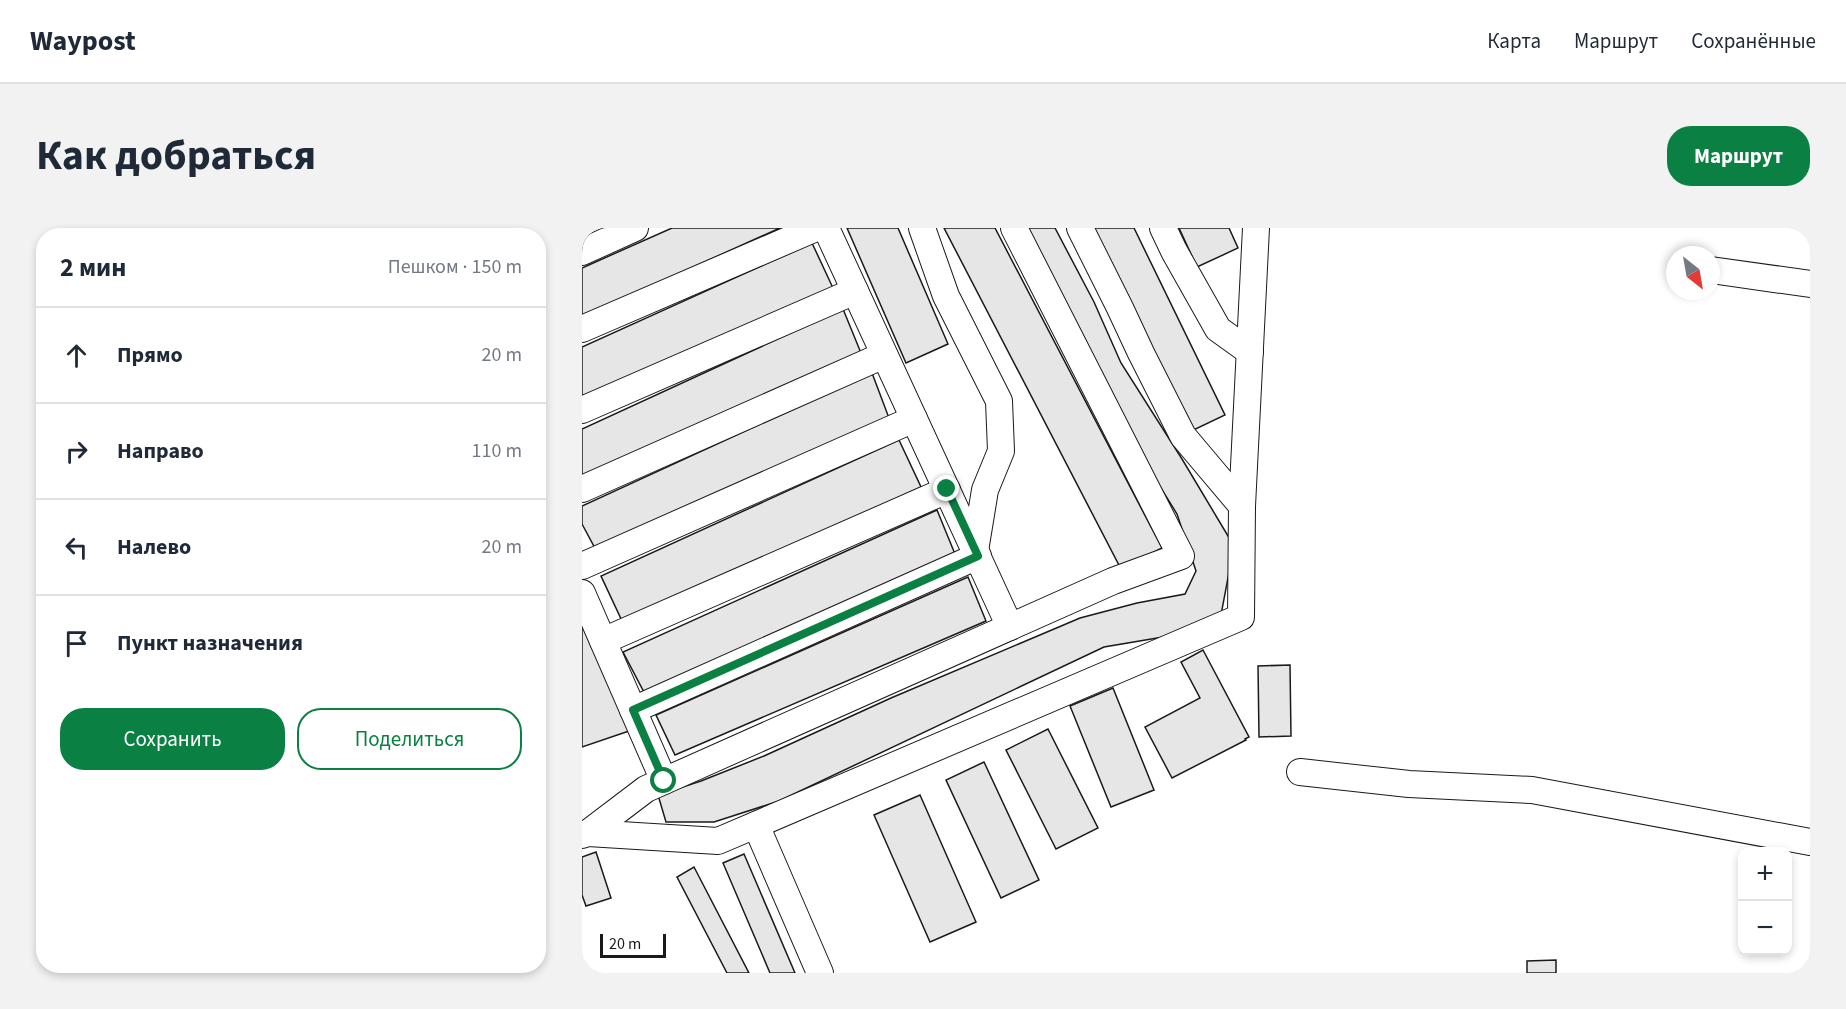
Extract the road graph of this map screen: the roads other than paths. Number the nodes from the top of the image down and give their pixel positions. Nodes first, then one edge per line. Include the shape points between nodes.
1 (635, 228) edge
2 (816, 228) edge
3 (826, 228) edge
4 (922, 228) edge
5 (1014, 228) edge
6 (1080, 228) edge
7 (1163, 228) edge
8 (1256, 228) edge
9 (582, 252) edge
10 (1720, 271) edge
11 (1810, 284) edge
12 (855, 291) junction
13 (582, 328) edge
14 (1250, 352) junction
15 (885, 355) junction
16 (582, 410) edge
17 (914, 419) junction
18 (582, 489) edge
19 (947, 489) junction
20 (1242, 506) junction
21 (976, 554) junction
22 (582, 566) edge
23 (582, 593) edge
24 (1010, 627) junction
25 (603, 642) junction
26 (633, 710) junction
27 (1300, 772) dead end
28 (664, 781) junction
29 (756, 825) junction
30 (585, 834) edge
31 (1810, 842) edge
32 (820, 973) edge

1 - 9 lane
2 - 13 lane
3 - 12 lane
4 - 21 lane via 946,296 999,401 1001,451 985,490
5 - 24 lane via 1180,556
6 - 20 lane via 1183,436
7 - 14 lane via 1218,329
8 - 14 lane
10 - 11 lane
12 - 15 lane
12 - 16 lane
14 - 20 lane
15 - 17 lane
15 - 18 lane
17 - 19 lane
17 - 22 lane
19 - 21 lane
19 - 25 lane
20 - 29 lane via 1241,617
21 - 24 lane
21 - 26 lane
23 - 25 lane
24 - 28 lane
25 - 26 lane
26 - 28 lane
27 - 31 lane via 1533,790
28 - 30 lane via 646,789
29 - 30 lane via 718,841
29 - 32 lane

